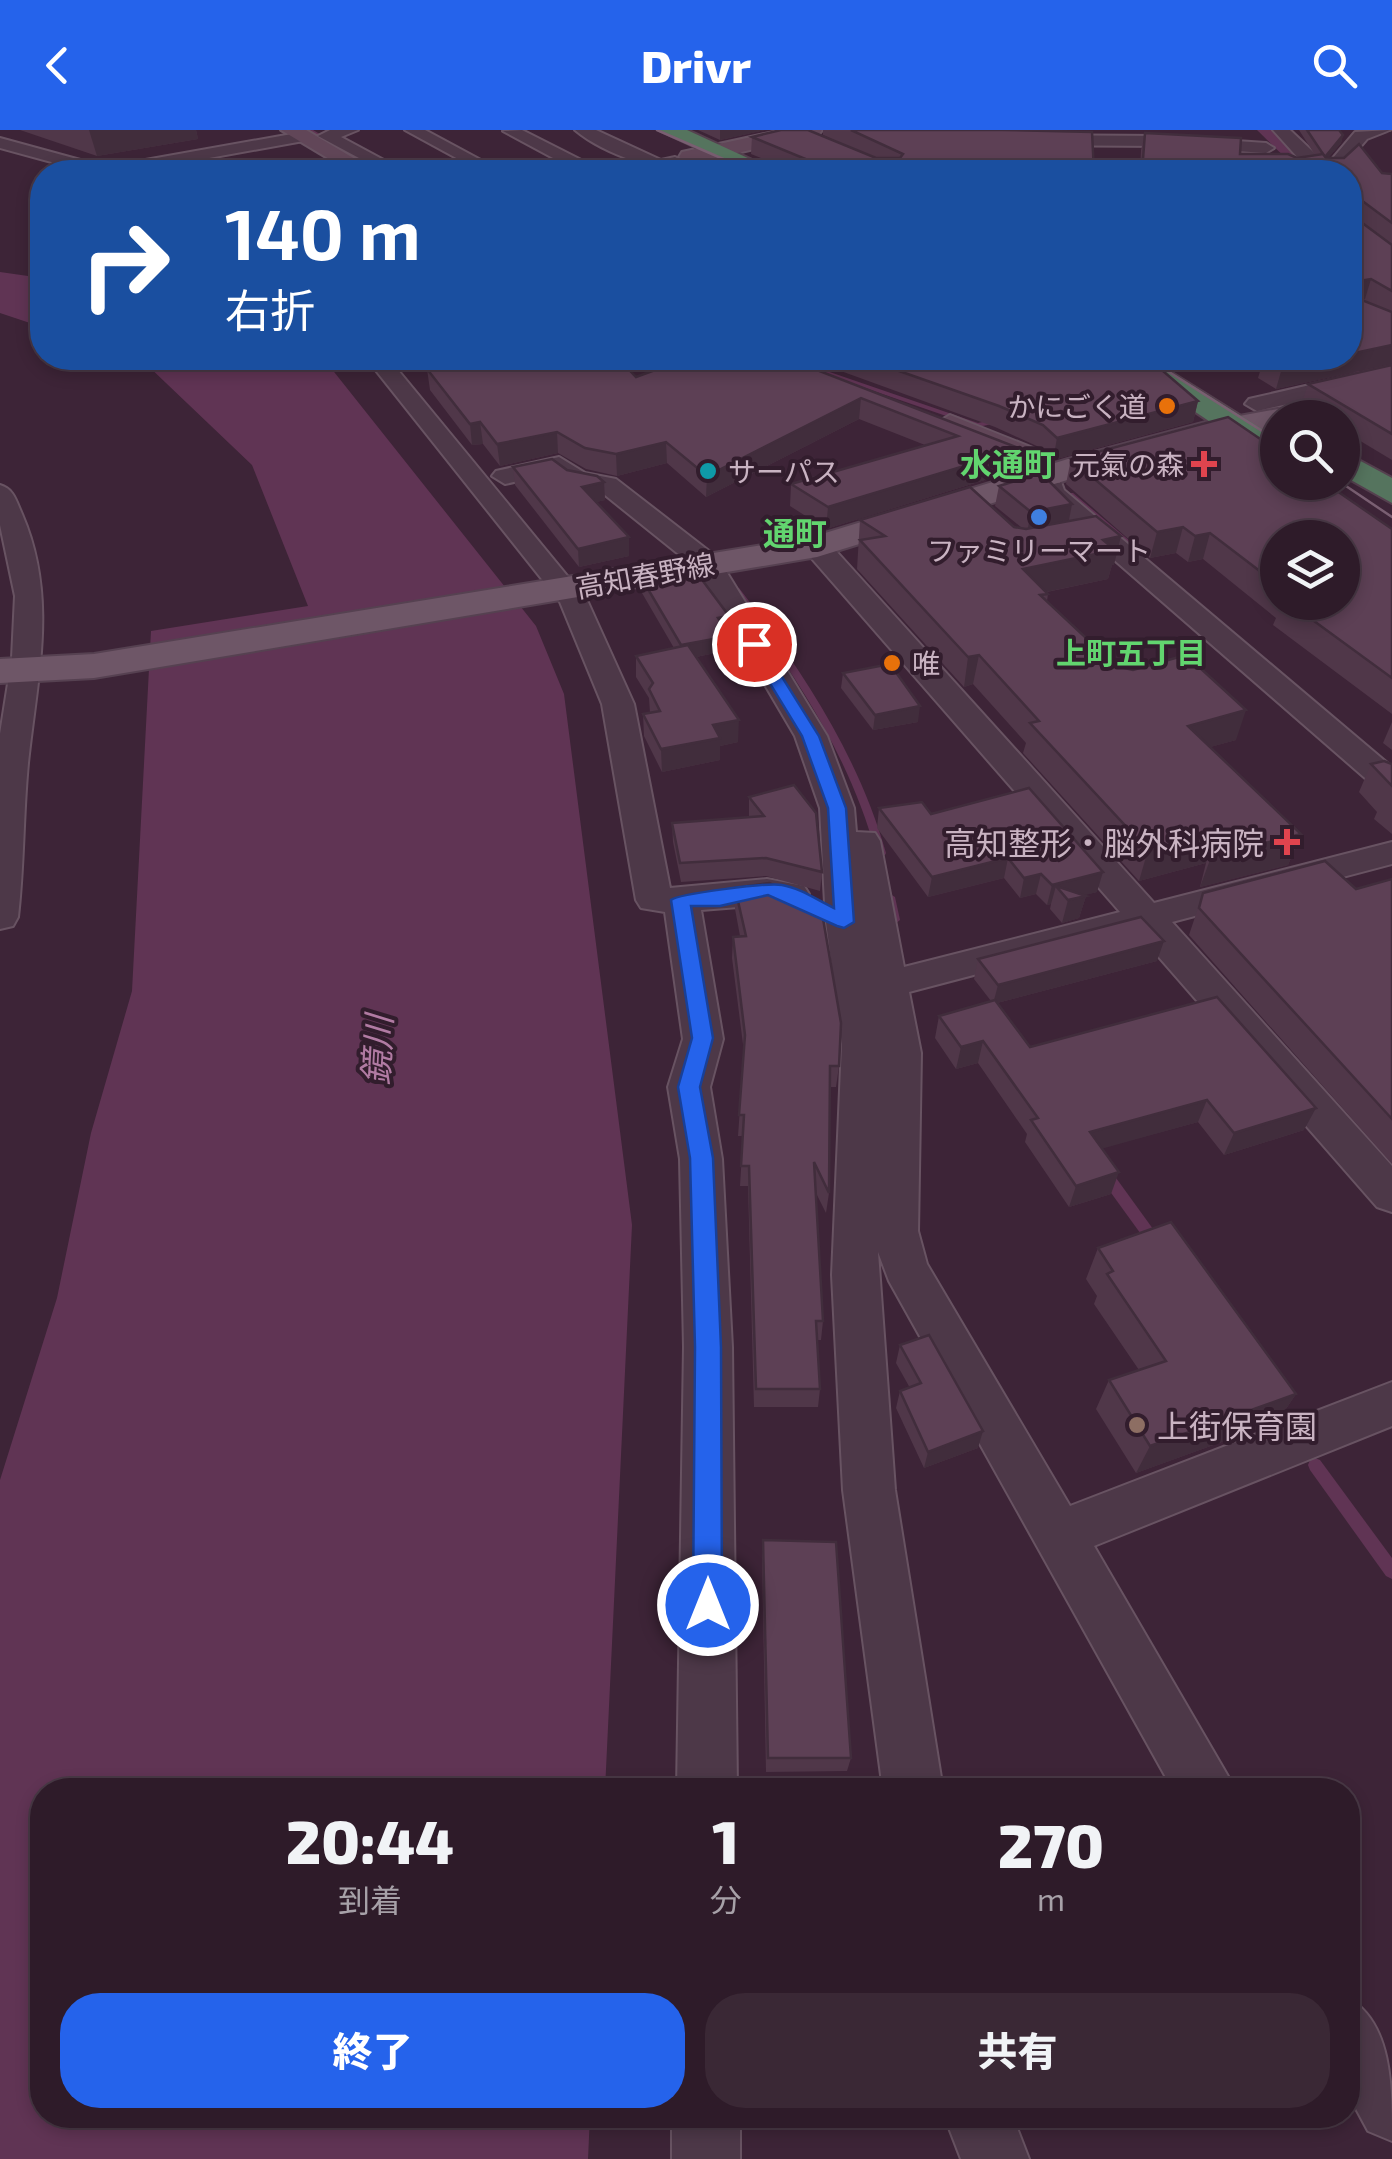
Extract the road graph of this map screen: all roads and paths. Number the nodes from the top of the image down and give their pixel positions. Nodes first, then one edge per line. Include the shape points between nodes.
1 (350, 130) edge
2 (414, 130) edge
3 (584, 130) edge
4 (632, 130) edge
5 (669, 130) edge
6 (996, 130) edge
7 (1241, 130) edge
8 (1281, 130) edge
9 (1382, 130) edge
10 (297, 133) edge
11 (517, 135) edge
12 (809, 135) edge
13 (0, 143) edge
14 (1266, 148) junction
15 (452, 150) junction
16 (213, 153) junction
17 (62, 160) edge
18 (174, 160) edge
19 (223, 160) edge
20 (345, 160) edge
21 (373, 160) edge
22 (471, 160) edge
23 (568, 160) edge
24 (666, 160) edge
25 (672, 160) edge
26 (718, 160) edge
27 (728, 160) edge
28 (1284, 160) edge
29 (1315, 160) edge
30 (1339, 160) edge
31 (395, 370) edge
32 (1157, 370) edge
33 (1380, 378) edge
34 (1229, 385) dead end
35 (1312, 400) edge
36 (915, 410) edge
37 (1260, 413) edge
38 (1260, 415) edge
39 (1260, 417) edge
40 (1048, 476) junction
41 (1360, 480) edge
42 (481, 481) junction
43 (1, 497) edge
44 (1360, 497) edge
45 (970, 502) junction
46 (1385, 507) edge
47 (996, 524) edge
48 (1114, 534) junction
49 (1057, 538) edge
50 (817, 547) junction
51 (24, 551) junction
52 (708, 564) junction
53 (558, 591) junction
54 (4, 592) edge
55 (1244, 654) junction
56 (27, 661) edge
57 (1209, 664) dead end
58 (1392, 784) edge
59 (837, 808) junction
60 (1392, 853) edge
61 (2, 896) edge
62 (681, 900) junction
63 (1147, 915) junction
64 (844, 922) junction
65 (889, 984) junction
66 (1392, 1195) edge
67 (1392, 1404) edge
68 (1057, 1536) junction
69 (707, 1778) edge
70 (911, 1778) edge
71 (1199, 1778) edge
72 (1360, 2052) edge
73 (1392, 2107) edge
74 (706, 2128) edge
75 (983, 2128) edge
76 (706, 2159) edge
77 (995, 2159) edge

1 - 21 street via 326,136
2 - 15 street
3 - 24 street
4 - 25 highway
5 - 26 highway
6 - 14 street via 1004,140 1206,152
7 - 14 street
8 - 29 street
9 - 30 street via 1360,135
10 - 16 street
10 - 20 street
11 - 15 street
11 - 23 street
12 - 27 street
13 - 17 street
14 - 28 street
15 - 22 street
16 - 18 street
16 - 19 street
31 - 42 street
32 - 38 highway
33 - 35 street
34 - 37 highway
36 - 40 street via 1027,456
39 - 40 main road, 高知春野線
40 - 45 main road, 高知春野線
40 - 48 street via 1052,493
41 - 46 highway
42 - 52 street via 559,464 578,480 607,484
42 - 53 street
43 - 51 street
44 - 46 highway
45 - 47 street
45 - 50 main road, 高知春野線
48 - 49 street
48 - 55 street
50 - 52 main road, 高知春野線
50 - 63 street
51 - 54 street via 4,568
51 - 56 street via 32,588
52 - 53 main road, 高知春野線
52 - 59 street via 811,736
53 - 56 main road, 高知春野線
53 - 62 street via 618,704 654,900
54 - 56 street
55 - 57 street
55 - 58 street
56 - 61 street
59 - 64 street
59 - 65 street via 864,845
60 - 63 street
62 - 64 street via 720,900 768,888
62 - 69 street via 703,1038 689,1087 701,1158 708,1347
63 - 65 street
63 - 66 street
64 - 70 street via 862,1044 855,1275 869,1490
65 - 68 street via 901,1053 898,1250
67 - 68 street
68 - 71 street
72 - 73 street
74 - 76 street
75 - 77 street

